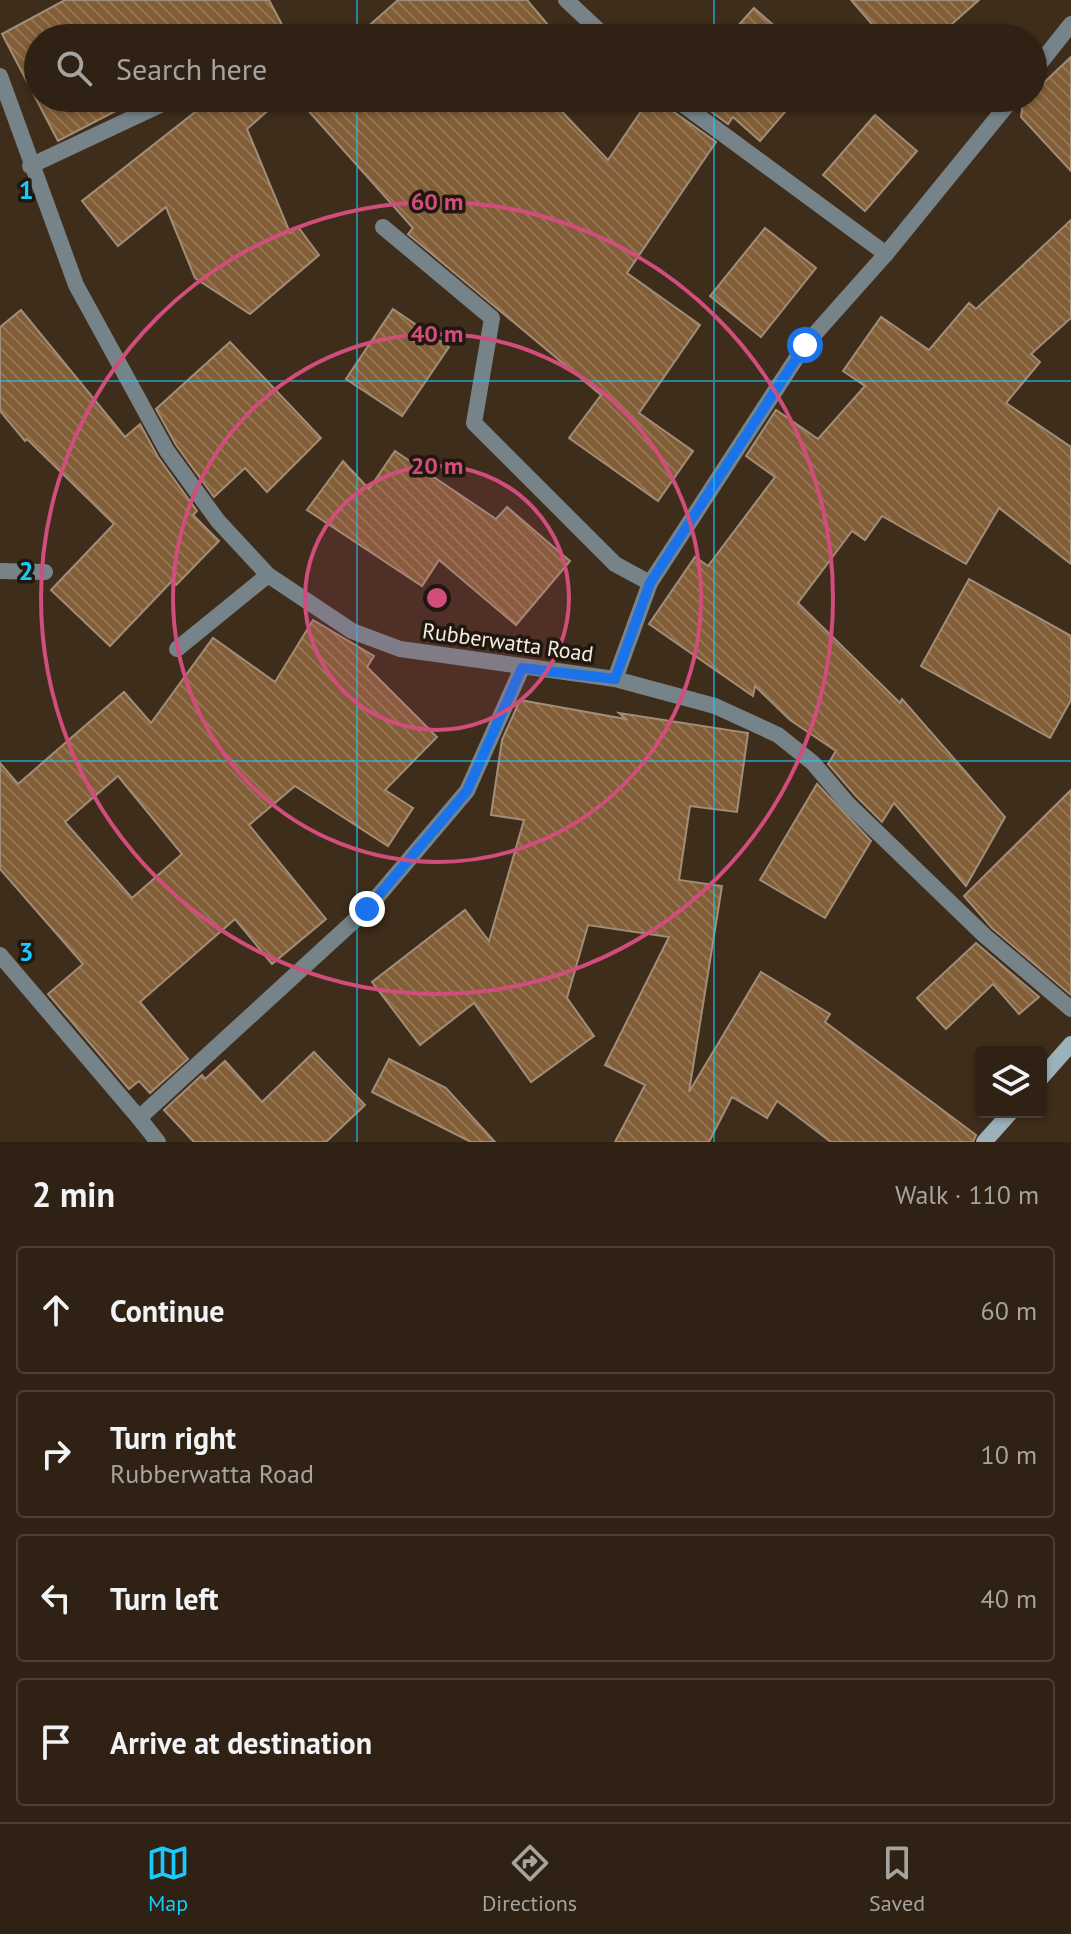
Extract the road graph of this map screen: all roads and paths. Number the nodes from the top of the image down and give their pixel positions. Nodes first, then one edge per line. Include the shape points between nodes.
1 (566, 0) edge
2 (592, 24) edge
3 (1071, 24) edge
4 (1047, 54) edge
5 (0, 76) edge
6 (145, 112) edge
7 (693, 112) edge
8 (1002, 112) edge
9 (30, 166) junction
10 (383, 227) dead end
11 (886, 254) junction
12 (0, 571) edge
13 (45, 572) dead end
14 (268, 575) junction
15 (650, 583) junction
16 (177, 649) dead end
17 (522, 668) junction
18 (615, 679) junction
19 (0, 955) edge
20 (1071, 1009) edge
21 (1071, 1044) edge
22 (1047, 1071) edge
23 (139, 1118) junction
24 (1006, 1118) edge
25 (158, 1142) edge
26 (984, 1142) edge

1 - 2 street
3 - 4 street
5 - 9 street, Rubberwatta Road
6 - 9 street
7 - 11 street
8 - 11 street
9 - 14 street, Rubberwatta Road via 76,285 167,451 218,521
10 - 15 street via 492,318 474,423 615,564
11 - 15 street via 805,345
12 - 13 street
14 - 16 street
14 - 17 street, Rubberwatta Road via 352,631 400,649
15 - 18 street
17 - 18 street, Rubberwatta Road
17 - 23 street via 467,791 367,909
18 - 20 street, Rubberwatta Road via 715,706 778,735 813,763 848,804 985,936
19 - 23 street
21 - 22 main road
23 - 25 street
24 - 26 main road

